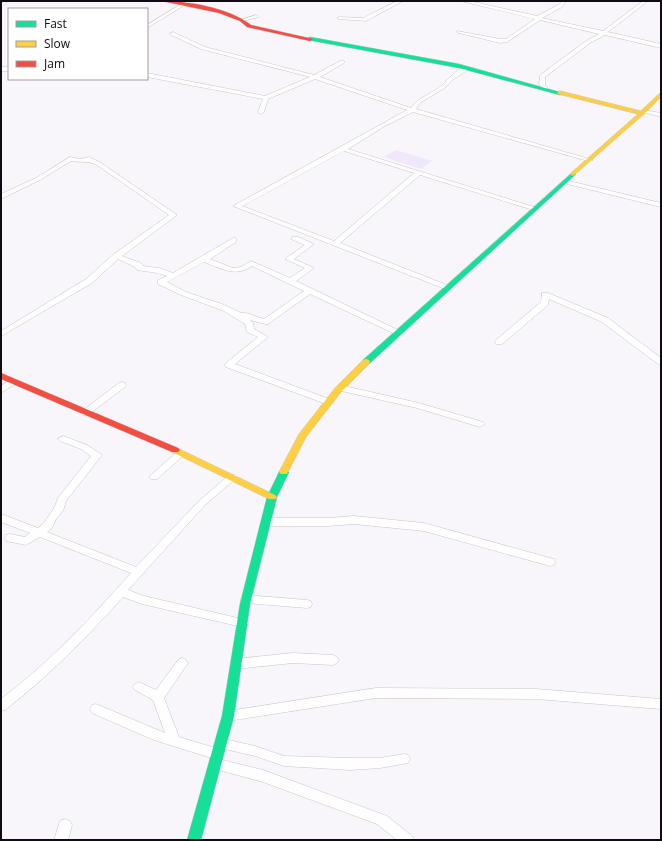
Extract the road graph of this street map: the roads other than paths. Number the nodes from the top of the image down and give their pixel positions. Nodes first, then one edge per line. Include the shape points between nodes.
1 (5, 1) edge
2 (164, 1) edge
3 (401, 1) edge
4 (463, 1) edge
5 (564, 1) edge
6 (646, 1) edge
7 (473, 2) edge
8 (187, 3) edge
9 (1, 7) edge
10 (256, 16) dead end
11 (339, 18) dead end
12 (539, 18) junction
13 (243, 20) junction
14 (148, 26) edge
15 (459, 32) dead end
16 (604, 33) junction
17 (173, 34) dead end
18 (661, 46) edge
19 (342, 62) dead end
20 (467, 68) junction
21 (148, 74) edge
22 (315, 77) junction
23 (545, 88) junction
24 (661, 94) edge
25 (266, 98) junction
26 (412, 110) junction
27 (261, 112) dead end
28 (643, 112) junction
29 (661, 115) edge
30 (343, 149) junction
31 (590, 160) junction
32 (418, 173) junction
33 (565, 182) junction
34 (1, 196) edge
35 (661, 205) edge
36 (535, 209) junction
37 (295, 239) dead end
38 (338, 244) junction
39 (334, 251) dead end
40 (117, 256) junction
41 (196, 263) junction
42 (290, 281) junction
43 (448, 286) junction
44 (310, 290) junction
45 (239, 314) junction
46 (398, 332) junction
47 (1, 334) edge
48 (499, 342) dead end
49 (661, 362) edge
50 (1, 376) edge
51 (12, 382) junction
52 (122, 385) dead end
53 (340, 388) junction
54 (1, 390) edge
55 (330, 402) junction
56 (85, 413) junction
57 (480, 424) dead end
58 (63, 439) dead end
59 (181, 453) junction
60 (154, 477) dead end
61 (232, 477) junction
62 (272, 497) junction
63 (1, 518) edge
64 (266, 522) junction
65 (40, 532) junction
66 (10, 538) dead end
67 (550, 562) dead end
68 (138, 572) junction
69 (121, 592) junction
70 (246, 598) junction
71 (307, 604) dead end
72 (242, 623) junction
73 (334, 660) dead end
74 (182, 663) dead end
75 (236, 664) junction
76 (139, 687) dead end
77 (158, 697) junction
78 (661, 704) edge
79 (1, 706) edge
80 (96, 709) dead end
81 (228, 716) junction
82 (174, 740) junction
83 (218, 754) junction
84 (404, 759) dead end
85 (65, 825) dead end
86 (60, 840) edge
87 (194, 840) edge
88 (407, 840) edge

1 - 9 street
2 - 8 main road
3 - 11 street via 364,20
4 - 7 street
5 - 12 street
6 - 16 street
7 - 12 street
8 - 13 main road
8 - 14 street
10 - 13 street
12 - 15 street via 500,42
12 - 16 street
13 - 20 main road via 249,26 267,31
16 - 18 street
16 - 23 street via 542,76 542,85
17 - 22 street via 203,48
19 - 22 street
20 - 23 main road
20 - 26 street via 443,87 419,101
21 - 25 street
22 - 25 street
22 - 26 street
23 - 28 main road
24 - 28 main road
25 - 27 street
26 - 30 street
26 - 31 street
28 - 29 street
28 - 31 main road
30 - 32 street
30 - 38 street via 236,206
31 - 33 main road
32 - 36 street
32 - 38 street
33 - 35 street
33 - 36 main road
34 - 40 street via 38,179 70,159 89,159 99,164 174,215
36 - 43 main road
37 - 42 street via 310,244 289,259 310,268
38 - 39 street
38 - 43 street
40 - 41 street via 140,268 159,270 174,276
40 - 47 street via 89,281
41 - 42 street via 233,240 204,259 232,270 243,269 251,263
41 - 45 street via 161,282
42 - 44 street
43 - 46 main road
44 - 45 street via 264,322
44 - 46 street
45 - 55 street via 250,323 250,330 264,337 229,365
46 - 53 main road
48 - 49 street via 545,303 545,295 605,320
50 - 51 main road
51 - 54 street
51 - 56 main road
52 - 56 street
53 - 55 main road
53 - 57 street via 419,406
55 - 62 main road via 302,436
56 - 59 main road
58 - 65 street via 97,456 71,486 61,500 59,509
59 - 60 street
59 - 61 main road
61 - 62 main road
61 - 68 street via 202,502
62 - 64 main road
63 - 65 street
64 - 67 street via 354,520 424,527
64 - 70 main road
65 - 66 street via 26,541
65 - 68 street
68 - 69 street
69 - 72 street via 142,600
69 - 79 street via 64,654 20,693
70 - 71 street
70 - 72 main road
72 - 75 main road
73 - 75 street via 294,658
74 - 77 street
75 - 81 main road
76 - 77 street
77 - 82 street
78 - 81 street via 536,694 376,693
80 - 82 street via 158,736
81 - 83 main road
82 - 83 street
83 - 84 street via 255,751 284,761 350,764
83 - 87 main road
83 - 88 street via 263,776 382,820
85 - 86 street

